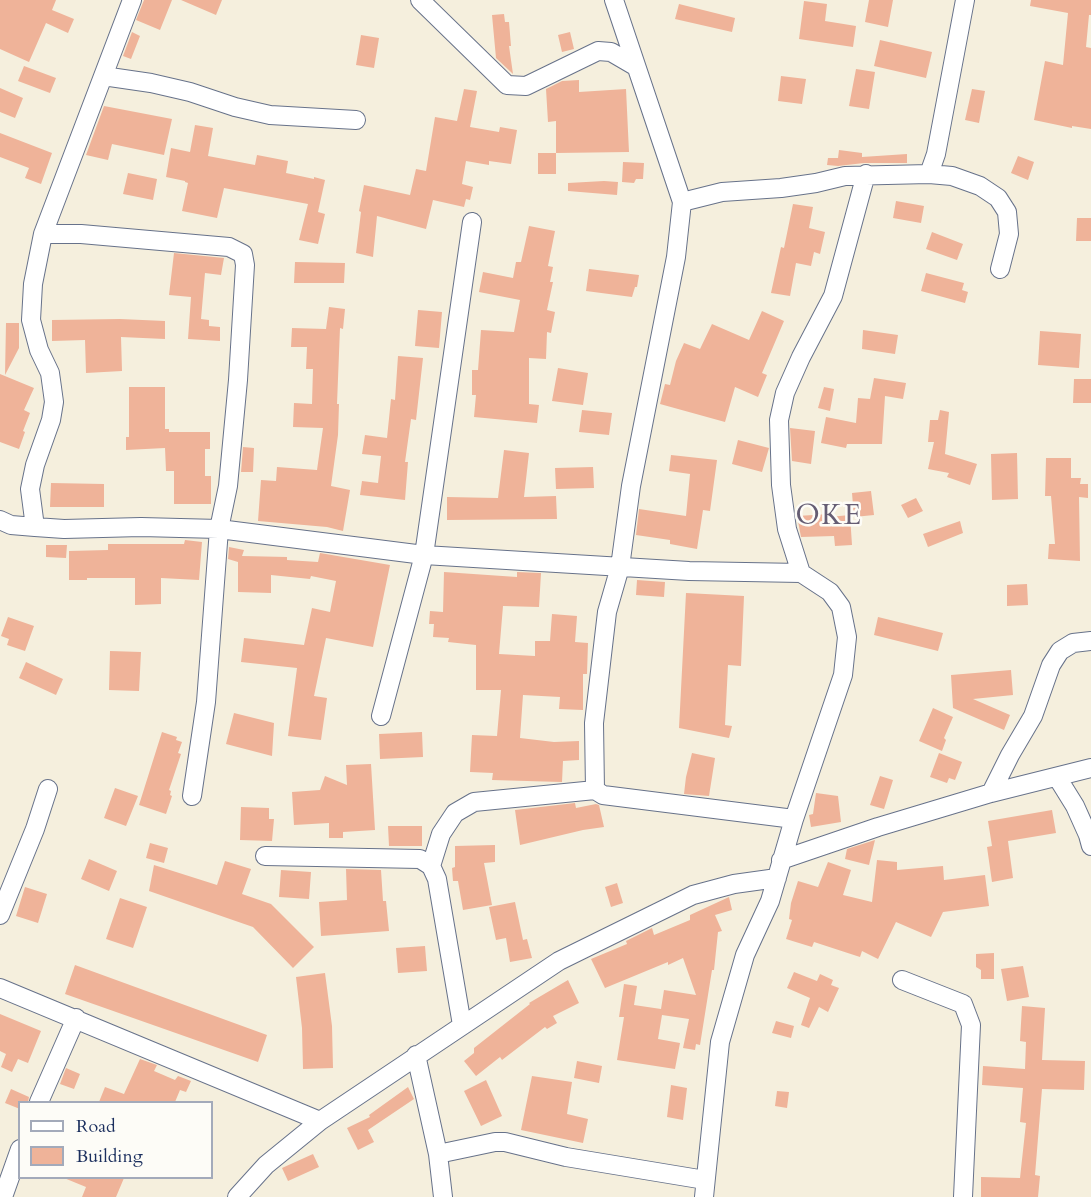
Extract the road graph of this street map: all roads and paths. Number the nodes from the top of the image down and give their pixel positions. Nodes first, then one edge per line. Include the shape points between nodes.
1 (132, 0) edge
2 (420, 0) edge
3 (614, 0) edge
4 (965, 0) edge
5 (635, 66) junction
6 (103, 76) junction
7 (356, 120) dead end
8 (866, 174) junction
9 (929, 174) junction
10 (682, 202) junction
11 (472, 222) dead end
12 (43, 234) junction
13 (1000, 269) dead end
14 (0, 520) edge
15 (35, 527) junction
16 (219, 529) junction
17 (424, 555) junction
18 (620, 567) junction
19 (801, 573) junction
20 (1091, 641) edge
21 (381, 716) dead end
22 (1091, 768) edge
23 (1057, 777) junction
24 (48, 789) dead end
25 (595, 790) junction
26 (991, 793) junction
27 (192, 796) dead end
28 (794, 819) junction
29 (1091, 846) edge
30 (265, 856) dead end
31 (781, 860) junction
32 (431, 866) junction
33 (777, 878) junction
34 (0, 915) edge
35 (902, 980) dead end
36 (0, 988) edge
37 (76, 1018) junction
38 (462, 1025) junction
39 (416, 1055) junction
40 (39, 1101) edge
41 (320, 1121) junction
42 (438, 1154) junction
43 (18, 1155) edge
44 (704, 1188) edge
45 (3, 1197) edge
46 (237, 1197) edge
47 (443, 1197) edge
48 (963, 1197) edge

1 - 6 street
2 - 5 street via 507,85 526,86 598,51 611,52
3 - 5 street
4 - 9 street
5 - 10 street
6 - 7 street via 190,92 270,115
6 - 12 street
8 - 9 street
8 - 10 street via 781,188 722,192
8 - 19 street via 833,296 789,384 779,420 787,529
9 - 13 street via 952,176 980,186 998,198 1007,212 1009,234
10 - 18 street via 676,257 631,486
11 - 17 street
12 - 15 street via 31,320 50,373 54,402 30,489
12 - 16 street via 229,247 243,255 238,380 228,486
14 - 15 street
15 - 16 street
16 - 17 street
16 - 27 street via 206,702
17 - 18 street
17 - 21 street
18 - 19 street
18 - 25 street via 607,612 594,723
19 - 28 street via 830,592 842,607 847,637 843,675
20 - 26 street via 1073,643 1060,651 1050,665 1033,716
22 - 23 street
23 - 26 street
23 - 29 street via 1075,806
24 - 34 street
25 - 28 street via 603,795
25 - 32 street via 474,802 455,813 441,834
26 - 31 street
28 - 31 street
30 - 32 street via 420,859
31 - 33 street
32 - 38 street via 437,879
33 - 38 street via 693,895 559,961
33 - 44 street via 745,955 720,1042
35 - 48 street via 963,1004 971,1025
36 - 37 street
37 - 40 street
37 - 41 street
38 - 39 street
39 - 41 street
39 - 42 street
41 - 46 street via 266,1164
42 - 44 street via 505,1142
42 - 47 street
43 - 45 street

